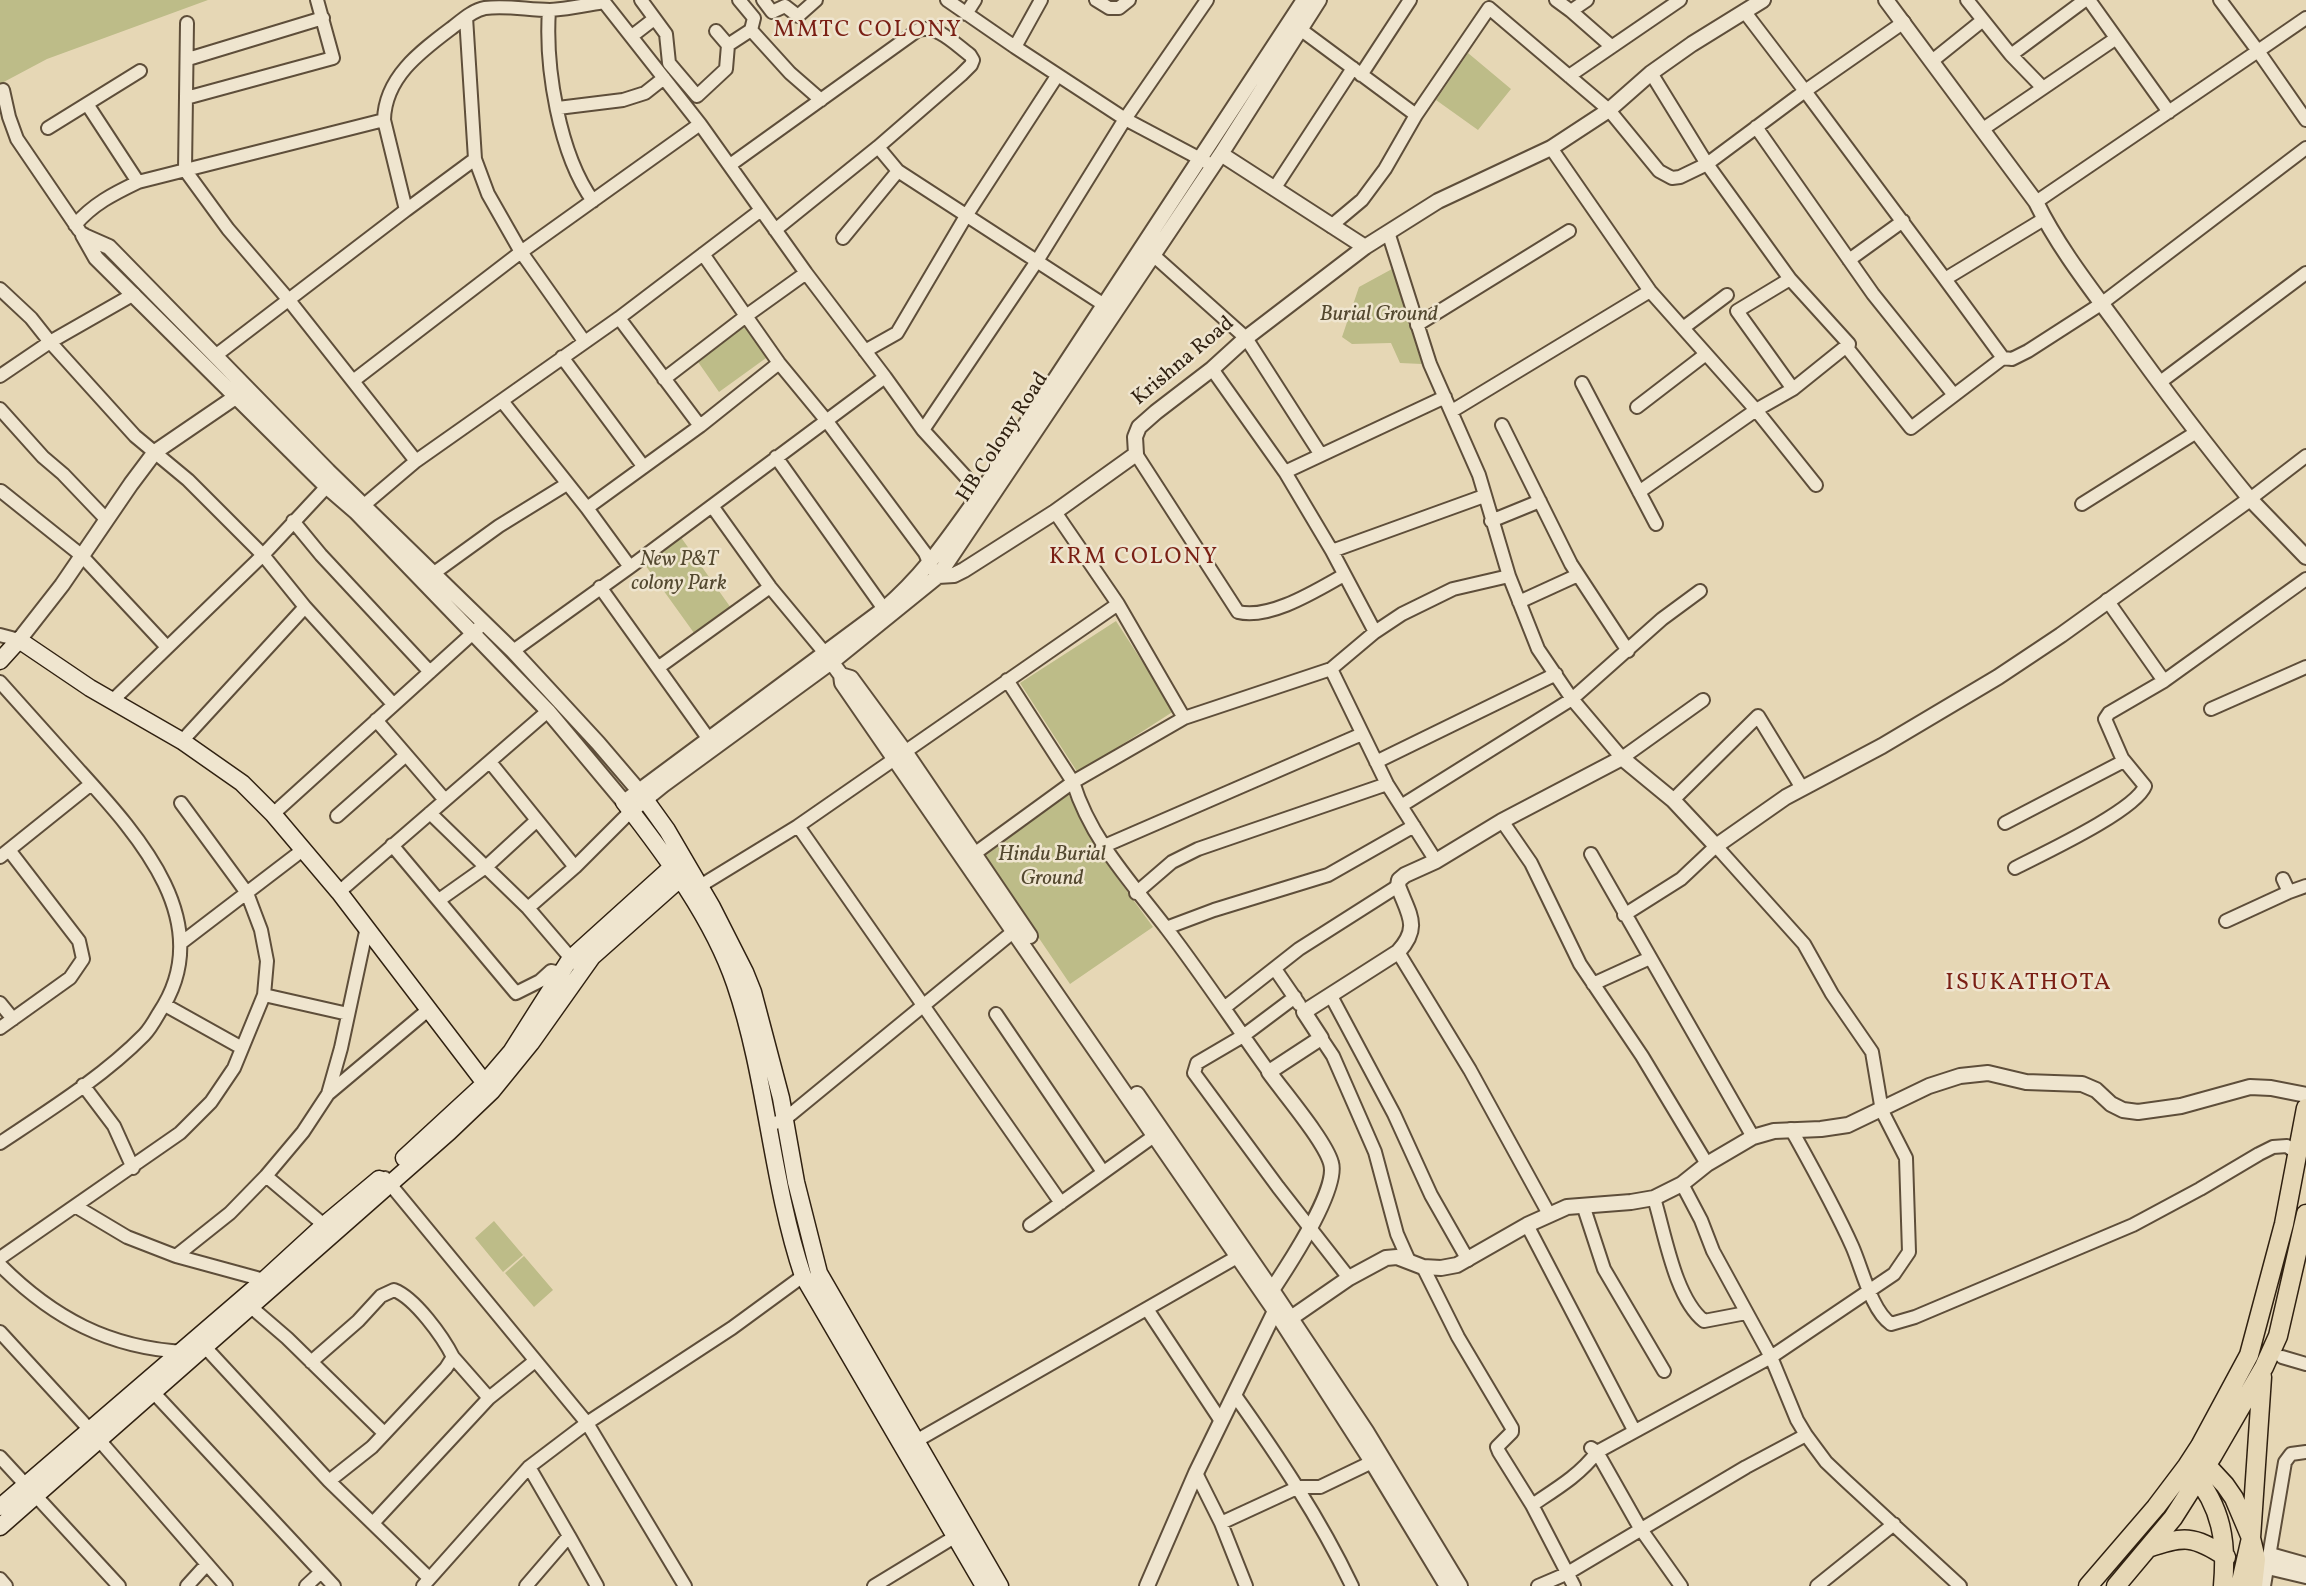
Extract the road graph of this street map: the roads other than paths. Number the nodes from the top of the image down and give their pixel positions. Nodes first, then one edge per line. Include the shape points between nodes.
1 (317, 0) edge
2 (641, 0) edge
3 (763, 0) edge
4 (816, 0) edge
5 (947, 0) edge
6 (975, 0) edge
7 (1041, 0) edge
8 (1096, 0) edge
9 (1129, 0) edge
10 (1208, 0) edge
11 (1304, 0) edge
12 (1319, 0) edge
13 (1410, 0) edge
14 (1556, 0) edge
15 (1587, 0) edge
16 (1680, 0) edge
17 (1763, 0) edge
18 (1886, 0) edge
19 (1967, 0) edge
20 (2087, 0) edge
21 (2220, 0) edge
22 (605, 1) edge
23 (745, 2) edge
24 (581, 3) edge
25 (1485, 4) edge
26 (549, 10) junction
27 (1571, 11) junction
28 (1744, 11) junction
29 (966, 14) junction
30 (466, 17) junction
31 (323, 18) junction
32 (2306, 18) edge
33 (654, 19) junction
34 (1983, 20) junction
35 (1903, 22) junction
36 (187, 23) dead end
37 (1300, 29) junction
38 (751, 30) junction
39 (716, 31) dead end
40 (632, 36) junction
41 (2115, 39) junction
42 (728, 45) junction
43 (1611, 46) junction
44 (1014, 47) junction
45 (2258, 51) junction
46 (2011, 55) junction
47 (188, 59) junction
48 (1932, 61) junction
49 (140, 71) dead end
50 (1357, 71) junction
51 (1651, 73) junction
52 (1057, 76) junction
53 (1569, 76) junction
54 (664, 78) junction
55 (2043, 88) junction
56 (3, 90) dead end
57 (1805, 90) junction
58 (696, 96) junction
59 (186, 98) junction
60 (821, 100) junction
61 (87, 104) junction
62 (685, 105) junction
63 (558, 108) junction
64 (1609, 110) junction
65 (2169, 112) junction
66 (1416, 115) junction
67 (1125, 118) junction
68 (384, 120) junction
69 (2306, 120) edge
70 (700, 124) junction
71 (1756, 127) junction
72 (48, 128) dead end
73 (1983, 129) junction
74 (878, 147) junction
75 (1551, 148) junction
76 (2306, 148) edge
77 (475, 159) junction
78 (1212, 159) junction
79 (1707, 164) junction
80 (730, 165) junction
81 (185, 170) junction
82 (898, 170) junction
83 (138, 182) junction
84 (1274, 189) junction
85 (593, 201) junction
86 (2036, 202) junction
87 (406, 210) junction
88 (761, 210) junction
89 (966, 216) junction
90 (2044, 219) junction
91 (1902, 221) junction
92 (1331, 226) junction
93 (79, 230) junction
94 (775, 230) junction
95 (1569, 231) dead end
96 (1388, 232) junction
97 (843, 237) dead end
98 (1365, 247) junction
99 (522, 252) junction
100 (703, 254) junction
101 (1152, 254) junction
102 (1849, 260) junction
103 (1037, 261) junction
104 (2306, 273) edge
105 (806, 274) junction
106 (1790, 279) junction
107 (1945, 279) junction
108 (0, 289) edge
109 (1650, 291) junction
110 (134, 294) junction
111 (1727, 295) dead end
112 (288, 299) junction
113 (2101, 304) junction
114 (1109, 308) junction
115 (747, 316) junction
116 (619, 318) junction
117 (1417, 325) junction
118 (1683, 328) junction
119 (1246, 338) junction
120 (584, 341) junction
121 (50, 342) junction
122 (1849, 344) junction
123 (865, 351) junction
124 (1706, 354) junction
125 (215, 356) junction
126 (562, 357) junction
127 (2003, 358) junction
128 (779, 363) junction
129 (1212, 369) junction
130 (0, 376) edge
131 (885, 377) junction
132 (664, 379) junction
133 (353, 381) junction
134 (1582, 383) dead end
135 (2159, 383) junction
136 (1793, 388) junction
137 (1954, 395) junction
138 (237, 396) junction
139 (1445, 397) junction
140 (502, 401) junction
141 (1637, 407) dead end
142 (0, 409) edge
143 (1756, 410) junction
144 (1452, 411) junction
145 (826, 420) junction
146 (1502, 425) dead end
147 (700, 426) junction
148 (923, 430) junction
149 (2195, 433) junction
150 (155, 452) junction
151 (1136, 454) junction
152 (1321, 455) junction
153 (2306, 456) edge
154 (776, 457) junction
155 (416, 461) junction
156 (643, 466) junction
157 (1285, 472) junction
158 (331, 482) junction
159 (567, 484) junction
160 (1816, 485) dead end
161 (1, 489) edge
162 (1639, 492) junction
163 (1484, 496) junction
164 (984, 497) junction
165 (2249, 499) junction
166 (1539, 501) junction
167 (2082, 504) dead end
168 (712, 506) junction
169 (359, 508) junction
170 (587, 508) junction
171 (1055, 512) junction
172 (106, 519) junction
173 (293, 521) junction
174 (1491, 521) junction
175 (1656, 524) dead end
176 (1332, 551) junction
177 (81, 555) junction
178 (262, 555) junction
179 (2306, 558) edge
180 (630, 567) junction
181 (934, 570) junction
182 (434, 573) junction
183 (1344, 575) junction
184 (1578, 575) junction
185 (1508, 576) junction
186 (2306, 579) edge
187 (600, 587) junction
188 (770, 587) junction
189 (1700, 591) dead end
190 (2107, 600) junction
191 (1519, 602) junction
192 (1118, 604) junction
193 (305, 607) junction
194 (884, 608) junction
195 (479, 628) junction
196 (1374, 632) junction
197 (0, 635) edge
198 (19, 640) junction
199 (166, 646) junction
200 (513, 651) junction
201 (1628, 651) junction
202 (828, 657) junction
203 (0, 661) edge
204 (659, 667) junction
205 (2306, 667) edge
206 (1331, 669) junction
207 (430, 672) junction
208 (1556, 674) junction
209 (1007, 680) junction
210 (2164, 681) junction
211 (0, 682) edge
212 (1572, 699) junction
213 (1703, 700) dead end
214 (112, 701) junction
215 (393, 705) junction
216 (2211, 709) dead end
217 (548, 711) junction
218 (1184, 718) junction
219 (376, 720) junction
220 (1362, 734) junction
221 (708, 738) junction
222 (182, 741) junction
223 (406, 755) junction
224 (901, 756) junction
225 (1622, 758) junction
226 (2124, 761) junction
227 (490, 762) junction
228 (1376, 762) junction
229 (1073, 782) junction
230 (91, 784) junction
231 (1387, 784) junction
232 (1802, 788) junction
233 (642, 795) junction
234 (445, 800) junction
235 (1673, 800) junction
236 (181, 803) dead end
237 (628, 806) junction
238 (1401, 806) junction
239 (430, 813) junction
240 (273, 814) junction
241 (337, 816) dead end
242 (536, 821) junction
243 (1502, 821) junction
244 (2005, 823) dead end
245 (798, 826) junction
246 (1414, 827) junction
247 (392, 845) junction
248 (1102, 846) junction
249 (1716, 846) junction
250 (304, 849) junction
251 (4, 853) edge
252 (974, 854) junction
253 (1591, 854) dead end
254 (1436, 861) junction
255 (487, 866) junction
256 (575, 867) junction
257 (2015, 868) dead end
258 (677, 872) junction
259 (2283, 879) dead end
260 (700, 886) junction
261 (1398, 886) junction
262 (2306, 886) edge
263 (339, 892) junction
264 (2289, 892) junction
265 (247, 893) junction
266 (1136, 893) junction
267 (439, 900) junction
268 (528, 908) junction
269 (1625, 915) junction
270 (2226, 920) dead end
271 (367, 927) junction
272 (1018, 928) junction
273 (1166, 928) junction
274 (181, 943) junction
275 (1398, 952) junction
276 (1650, 958) junction
277 (571, 967) junction
278 (1275, 969) junction
279 (1593, 984) junction
280 (264, 995) junction
281 (1331, 996) junction
282 (1294, 998) junction
283 (0, 1003) edge
284 (165, 1005) junction
285 (925, 1005) junction
286 (1224, 1008) junction
287 (428, 1010) junction
288 (1304, 1012) junction
289 (348, 1014) junction
290 (996, 1014) dead end
291 (13, 1019) junction
292 (0, 1028) edge
293 (1243, 1036) junction
294 (1321, 1038) junction
295 (242, 1048) junction
296 (1269, 1072) junction
297 (83, 1085) junction
298 (488, 1087) junction
299 (328, 1094) junction
300 (2306, 1095) edge
301 (2306, 1108) edge
302 (1881, 1111) junction
303 (785, 1119) junction
304 (768, 1126) junction
305 (1791, 1129) junction
306 (1154, 1136) junction
307 (1753, 1137) junction
308 (1, 1140) edge
309 (2299, 1155) junction
310 (1707, 1164) junction
311 (133, 1167) junction
312 (1103, 1172) junction
313 (266, 1176) junction
314 (387, 1180) junction
315 (1682, 1184) junction
316 (1654, 1198) junction
317 (1061, 1203) junction
318 (1583, 1205) junction
319 (75, 1206) junction
320 (1549, 1214) junction
321 (2306, 1214) edge
322 (324, 1225) junction
323 (1030, 1225) dead end
324 (1527, 1225) junction
325 (1310, 1230) junction
326 (1397, 1234) junction
327 (176, 1256) junction
328 (1237, 1256) junction
329 (0, 1258) edge
330 (1386, 1258) junction
331 (1468, 1260) junction
332 (1409, 1261) junction
333 (0, 1265) edge
334 (1423, 1267) junction
335 (803, 1276) junction
336 (1349, 1278) junction
337 (264, 1280) junction
338 (1272, 1290) junction
339 (1870, 1292) junction
340 (251, 1307) junction
341 (1147, 1309) junction
342 (1275, 1311) junction
343 (1746, 1313) junction
344 (1291, 1318) junction
345 (0, 1332) edge
346 (202, 1350) junction
347 (180, 1351) junction
348 (453, 1357) junction
349 (1771, 1357) junction
350 (2282, 1357) dead end
351 (535, 1361) junction
352 (311, 1362) junction
353 (2306, 1364) edge
354 (2264, 1367) junction
355 (1664, 1371) dead end
356 (154, 1393) junction
357 (1234, 1394) junction
358 (489, 1398) junction
359 (1221, 1421) junction
360 (587, 1423) junction
361 (1634, 1430) junction
362 (384, 1433) junction
363 (95, 1435) junction
364 (1806, 1435) junction
365 (916, 1441) junction
366 (1594, 1450) junction
367 (2306, 1452) edge
368 (0, 1457) edge
369 (1372, 1462) junction
370 (2196, 1466) junction
371 (530, 1467) junction
372 (1196, 1473) junction
373 (329, 1481) junction
374 (1299, 1487) junction
375 (31, 1491) junction
376 (1532, 1505) junction
377 (0, 1507) edge
378 (373, 1523) junction
379 (1221, 1524) junction
380 (1894, 1524) junction
381 (0, 1527) edge
382 (1640, 1528) junction
383 (962, 1533) junction
384 (569, 1536) junction
385 (2251, 1538) junction
386 (2145, 1549) junction
387 (2226, 1557) junction
388 (2267, 1558) junction
389 (207, 1564) junction
390 (2306, 1564) edge
391 (321, 1572) junction
392 (1566, 1574) junction
393 (2306, 1576) edge
394 (0, 1579) edge
395 (893, 1581) edge
396 (426, 1582) edge
397 (6, 1586) edge
398 (119, 1586) edge
399 (187, 1586) edge
400 (226, 1586) edge
401 (306, 1586) edge
402 (334, 1586) edge
403 (526, 1586) edge
404 (597, 1586) edge
405 (685, 1586) edge
406 (874, 1586) edge
407 (984, 1586) edge
408 (1000, 1586) edge
409 (1147, 1586) edge
410 (1246, 1586) edge
411 (1352, 1586) edge
412 (1447, 1586) edge
413 (1460, 1586) edge
414 (1538, 1586) edge
415 (1574, 1586) edge
416 (1681, 1586) edge
417 (1816, 1586) edge
418 (1961, 1586) edge
419 (2088, 1586) edge
420 (2116, 1586) edge
421 (2223, 1586) edge
422 (2240, 1586) edge
423 (2253, 1586) edge
424 (2264, 1586) edge

1 - 31 street
2 - 33 street
3 - 4 street via 772,12 785,6 798,16
5 - 29 street
6 - 29 street
7 - 44 street
8 - 9 street via 1109,8 1119,8
10 - 67 street
11 - 78 street
12 - 37 street, HB Colony Road
13 - 50 street
14 - 27 street
15 - 27 street
16 - 43 street
17 - 28 street, Krishna Road
18 - 35 street
19 - 34 street
20 - 41 street
20 - 46 street
21 - 45 street
22 - 24 street
22 - 40 street
23 - 38 street via 754,18
24 - 26 street
25 - 53 street
25 - 66 street
26 - 30 street via 501,7 481,9
26 - 63 street via 550,64
27 - 43 street
28 - 51 street, Krishna Road
28 - 57 street
29 - 44 street
30 - 68 street via 407,65 384,105
30 - 77 street
31 - 47 street
31 - 59 street via 333,58
32 - 45 street
33 - 40 street
33 - 58 street via 666,34 669,63
34 - 46 street
34 - 48 street
35 - 48 street
35 - 57 street
36 - 47 street
37 - 50 street
37 - 78 street, HB Colony Road
38 - 42 street
38 - 60 street via 790,74
39 - 42 street
40 - 54 street
41 - 55 street
41 - 65 street
42 - 58 street via 726,69
43 - 53 street
44 - 52 street
45 - 65 street
45 - 69 street
46 - 55 street
47 - 59 street
48 - 73 street
49 - 61 street
50 - 66 street
50 - 84 street
51 - 64 street, Krishna Road
51 - 79 street
52 - 67 street
52 - 89 street
53 - 64 street
54 - 62 street
54 - 63 street via 645,93 623,100
55 - 73 street
56 - 93 street via 17,139
57 - 71 street
57 - 91 street
58 - 62 street
59 - 81 street
60 - 74 street via 926,27 970,55 971,65
60 - 80 street
61 - 72 street
61 - 83 street
62 - 70 street
63 - 85 street via 572,167
64 - 75 street, Krishna Road
64 - 79 street via 1665,175 1680,177
65 - 86 street
66 - 92 street via 1362,200
67 - 78 street
67 - 103 street
68 - 81 street
68 - 87 street
70 - 80 street
70 - 85 street
71 - 79 street
71 - 102 street
73 - 86 street
74 - 82 street
74 - 94 street
75 - 96 street, Krishna Road via 1448,195
75 - 109 street
76 - 113 street
77 - 87 street
77 - 99 street via 488,194
78 - 84 street
78 - 101 street, HB Colony Road
78 - 114 street
79 - 106 street
80 - 88 street
81 - 83 street
81 - 112 street
82 - 89 street
82 - 97 street
83 - 93 street via 87,211
84 - 92 street
85 - 99 street
86 - 90 street
87 - 112 street
88 - 94 street
88 - 100 street
89 - 103 street
89 - 123 street via 897,332
90 - 107 street
90 - 113 street
91 - 102 street
91 - 107 street
92 - 98 street
93 - 110 street via 96,258
93 - 125 street via 109,247
94 - 105 street
95 - 117 street
96 - 98 street, Krishna Road
96 - 117 street
98 - 119 street, Krishna Road
99 - 120 street
99 - 133 street
100 - 115 street
100 - 116 street
101 - 114 street, HB Colony Road
101 - 119 street
102 - 137 street
103 - 114 street
103 - 148 street
104 - 135 street
105 - 115 street
105 - 123 street
106 - 122 street
106 - 136 street via 1737,311
107 - 127 street
108 - 121 street
109 - 118 street
109 - 144 street
110 - 121 street
110 - 138 street
111 - 118 street
112 - 125 street
112 - 133 street
113 - 127 street via 2028,351
113 - 135 street
114 - 164 street, HB Colony Road
115 - 128 street
115 - 132 street
116 - 120 street
116 - 132 street
117 - 139 street
118 - 124 street
119 - 129 street, Krishna Road
119 - 152 street
120 - 126 street
121 - 130 street
121 - 150 street
122 - 136 street
122 - 137 street via 1848,349 1911,428
123 - 131 street
124 - 141 street
124 - 143 street
125 - 158 street
126 - 140 street
126 - 156 street
127 - 137 street
128 - 145 street
128 - 147 street
129 - 151 street, Krishna Road via 1139,427
129 - 157 street
131 - 145 street
131 - 148 street
132 - 147 street
133 - 155 street
134 - 162 street
135 - 149 street
136 - 143 street
138 - 150 street
138 - 158 street
139 - 144 street
139 - 152 street
140 - 155 street
140 - 159 street
142 - 172 street
143 - 160 street
143 - 162 street
144 - 163 street
145 - 154 street
145 - 181 street
146 - 166 street
147 - 156 street
148 - 164 street
149 - 165 street
149 - 167 street
150 - 172 street
150 - 178 street
151 - 171 street
151 - 183 street via 1238,612 1284,605
152 - 157 street
153 - 165 street
154 - 168 street
154 - 194 street
155 - 169 street
156 - 170 street
157 - 176 street
158 - 169 street
158 - 173 street
159 - 170 street
159 - 182 street
161 - 177 street
162 - 175 street
163 - 174 street
163 - 176 street
164 - 181 street, HB Colony Road
165 - 179 street
165 - 190 street
166 - 174 street
166 - 184 street
168 - 180 street
168 - 188 street
169 - 182 street
169 - 195 street
170 - 180 street
171 - 181 street via 954,575
171 - 192 street
172 - 177 street
173 - 178 street
173 - 207 street
174 - 185 street
176 - 183 street
177 - 198 street
177 - 199 street
178 - 193 street
178 - 199 street
180 - 187 street
181 - 194 street
181 - 202 street, HB Colony Road
182 - 195 street
183 - 196 street
184 - 191 street
184 - 201 street
185 - 191 street
185 - 196 street via 1453,590
186 - 210 street
187 - 200 street
187 - 204 street
188 - 202 street
188 - 204 street
189 - 201 street
190 - 210 street
190 - 232 street via 1998,677
191 - 208 street via 1538,649
192 - 209 street
192 - 218 street
193 - 215 street
193 - 222 street
194 - 202 street
195 - 200 street
195 - 207 street
195 - 217 street
196 - 206 street
197 - 198 street
198 - 203 main road
198 - 214 main road
199 - 214 street
200 - 233 street
201 - 212 street
202 - 221 street
202 - 224 street via 842,683
202 - 233 street, HB Colony Road
204 - 221 street
205 - 216 street
206 - 218 street
206 - 220 street
207 - 215 street
208 - 212 street
208 - 228 street
209 - 224 street
209 - 229 street
210 - 226 street via 2105,719
211 - 230 street
212 - 225 street
212 - 238 street
213 - 225 street
214 - 222 main road
215 - 219 street
217 - 227 street
217 - 237 street
218 - 229 street
219 - 223 street
219 - 240 street
220 - 228 street
220 - 248 street
221 - 233 street
222 - 240 main road via 242,783
223 - 234 street
223 - 241 street
224 - 245 street
224 - 252 street
224 - 272 street
225 - 235 street
225 - 243 street
226 - 244 street
226 - 257 street via 2145,786 2141,793 2091,828
227 - 234 street
227 - 242 street
228 - 231 street
229 - 248 street
229 - 252 street
230 - 251 street
230 - 274 street via 151,858 171,895
231 - 238 street
231 - 266 street via 1198,849 1172,862
232 - 235 street via 1758,716
232 - 249 street
233 - 237 street, HB Colony Road
233 - 260 main road
234 - 239 street
235 - 249 street
236 - 265 street
237 - 256 street
237 - 258 main road
238 - 246 street
239 - 247 street
239 - 255 street
240 - 250 main road
242 - 255 street
242 - 256 street
243 - 254 street
243 - 279 street via 1531,863
245 - 260 street
245 - 285 street
246 - 254 street
246 - 273 street via 1328,875
247 - 263 street
247 - 267 street
248 - 266 street
249 - 269 street via 1681,879
249 - 302 street via 1804,944 1832,995 1868,1044
250 - 263 main road
250 - 265 street
251 - 291 street via 79,941 83,959 70,978
252 - 272 street
253 - 269 street
254 - 261 street via 1405,875
255 - 267 street
255 - 268 street
256 - 268 street
258 - 277 main road
258 - 304 main road via 735,984
259 - 264 street
260 - 303 main road via 753,992
261 - 275 street via 1412,928
261 - 278 street
262 - 264 street
263 - 271 main road
264 - 270 street
265 - 274 street
265 - 280 street via 267,961
266 - 273 street
267 - 277 street via 516,993 551,971
268 - 277 street
269 - 276 street
271 - 287 main road
271 - 289 street
272 - 285 street
272 - 306 street
272 - 338 street
273 - 286 street
274 - 284 street via 172,994
275 - 281 street
275 - 320 street
276 - 279 street
276 - 307 street
277 - 298 main road via 531,1043
278 - 282 street
278 - 286 street
279 - 310 street
280 - 289 street
280 - 295 street
281 - 288 street
281 - 331 street
282 - 288 street
282 - 293 street
283 - 291 street
284 - 295 street
284 - 297 street via 146,1033
285 - 303 street
285 - 317 street
286 - 293 street
287 - 298 main road
287 - 299 street
288 - 294 street
289 - 299 street
290 - 312 street
291 - 292 street
293 - 296 street
293 - 325 street via 1197,1063 1194,1073
294 - 296 street
294 - 326 street via 1375,1152
295 - 311 street via 211,1102 180,1133
296 - 325 street via 1331,1162 1332,1176
297 - 308 street
297 - 311 street via 114,1126
298 - 314 main road
299 - 313 street
300 - 302 street via 2250,1087 2181,1106 2138,1112 2123,1110 2082,1084 2026,1082 1988,1073 1929,1086
301 - 309 main road
302 - 305 street via 1849,1125
302 - 339 street via 1906,1158 1909,1252 1894,1274
303 - 304 street
303 - 365 main road via 819,1273
304 - 335 main road via 789,1235
305 - 307 street
305 - 339 street
306 - 312 street
306 - 328 street
307 - 310 street
309 - 339 street via 2287,1146 2266,1150 2133,1225 1901,1322 1886,1321
309 - 370 main road via 2249,1355
310 - 315 street
311 - 319 street
312 - 317 street
313 - 322 street
313 - 327 street via 230,1213
314 - 322 main road
314 - 340 main road
314 - 351 street
315 - 316 street
315 - 343 street
316 - 318 street
316 - 343 street via 1681,1289 1694,1313 1704,1321
317 - 323 street
318 - 320 street
318 - 355 street via 1604,1269
319 - 327 street via 127,1237
319 - 329 street
320 - 324 street
321 - 354 main road via 2278,1336
322 - 337 main road
324 - 331 street
324 - 361 street
325 - 336 street
325 - 338 street
326 - 330 street
326 - 332 street
327 - 337 street
328 - 341 street
328 - 342 street
330 - 332 street
330 - 336 street
331 - 334 street via 1441,1268
332 - 334 street
333 - 347 street via 21,1286 81,1327 126,1344
334 - 376 street via 1512,1428 1497,1447
335 - 360 street
335 - 383 main road
336 - 344 street
337 - 347 main road
338 - 342 street
338 - 344 street
339 - 349 street
340 - 346 main road
340 - 352 street
341 - 359 street
341 - 365 street
342 - 357 street
342 - 369 street
343 - 349 street
344 - 413 street
345 - 363 street
346 - 347 street
346 - 356 main road
346 - 373 street
347 - 363 main road
348 - 352 street via 412,1302 394,1290 381,1296
348 - 358 street
348 - 362 street
349 - 361 street
349 - 364 street
350 - 353 street
351 - 358 street
351 - 360 street
352 - 362 street
354 - 370 main road
354 - 385 main road
356 - 363 main road
356 - 391 street
357 - 359 street
357 - 374 street
358 - 378 street
359 - 372 street
360 - 371 street
360 - 405 street
361 - 366 street
362 - 373 street
363 - 375 main road
363 - 389 street
364 - 380 street via 1826,1462
364 - 382 street
365 - 383 main road
366 - 376 street via 1588,1464
366 - 382 street
367 - 388 street via 2291,1454 2285,1462
368 - 375 street
369 - 374 street via 1320,1487
369 - 412 street
370 - 385 main road via 2234,1497
370 - 386 main road via 2173,1518
370 - 387 main road via 2223,1532
370 - 419 main road
371 - 384 street
371 - 396 street
372 - 379 street
372 - 409 street
373 - 378 street
374 - 379 street
374 - 411 street
375 - 377 main road
375 - 381 main road
375 - 398 street
376 - 392 street
378 - 396 street
379 - 410 street
380 - 417 street
380 - 418 street
382 - 392 street
382 - 416 street
383 - 395 street
383 - 407 main road
383 - 408 main road
384 - 403 street
384 - 404 street
385 - 422 main road
385 - 423 main road via 2256,1559
386 - 387 main road via 2189,1539
386 - 420 main road
387 - 421 main road
388 - 390 street
388 - 393 street
388 - 424 street
389 - 399 street
389 - 400 street
391 - 401 street
391 - 402 street
392 - 414 street
392 - 415 street
394 - 397 street
395 - 406 street

